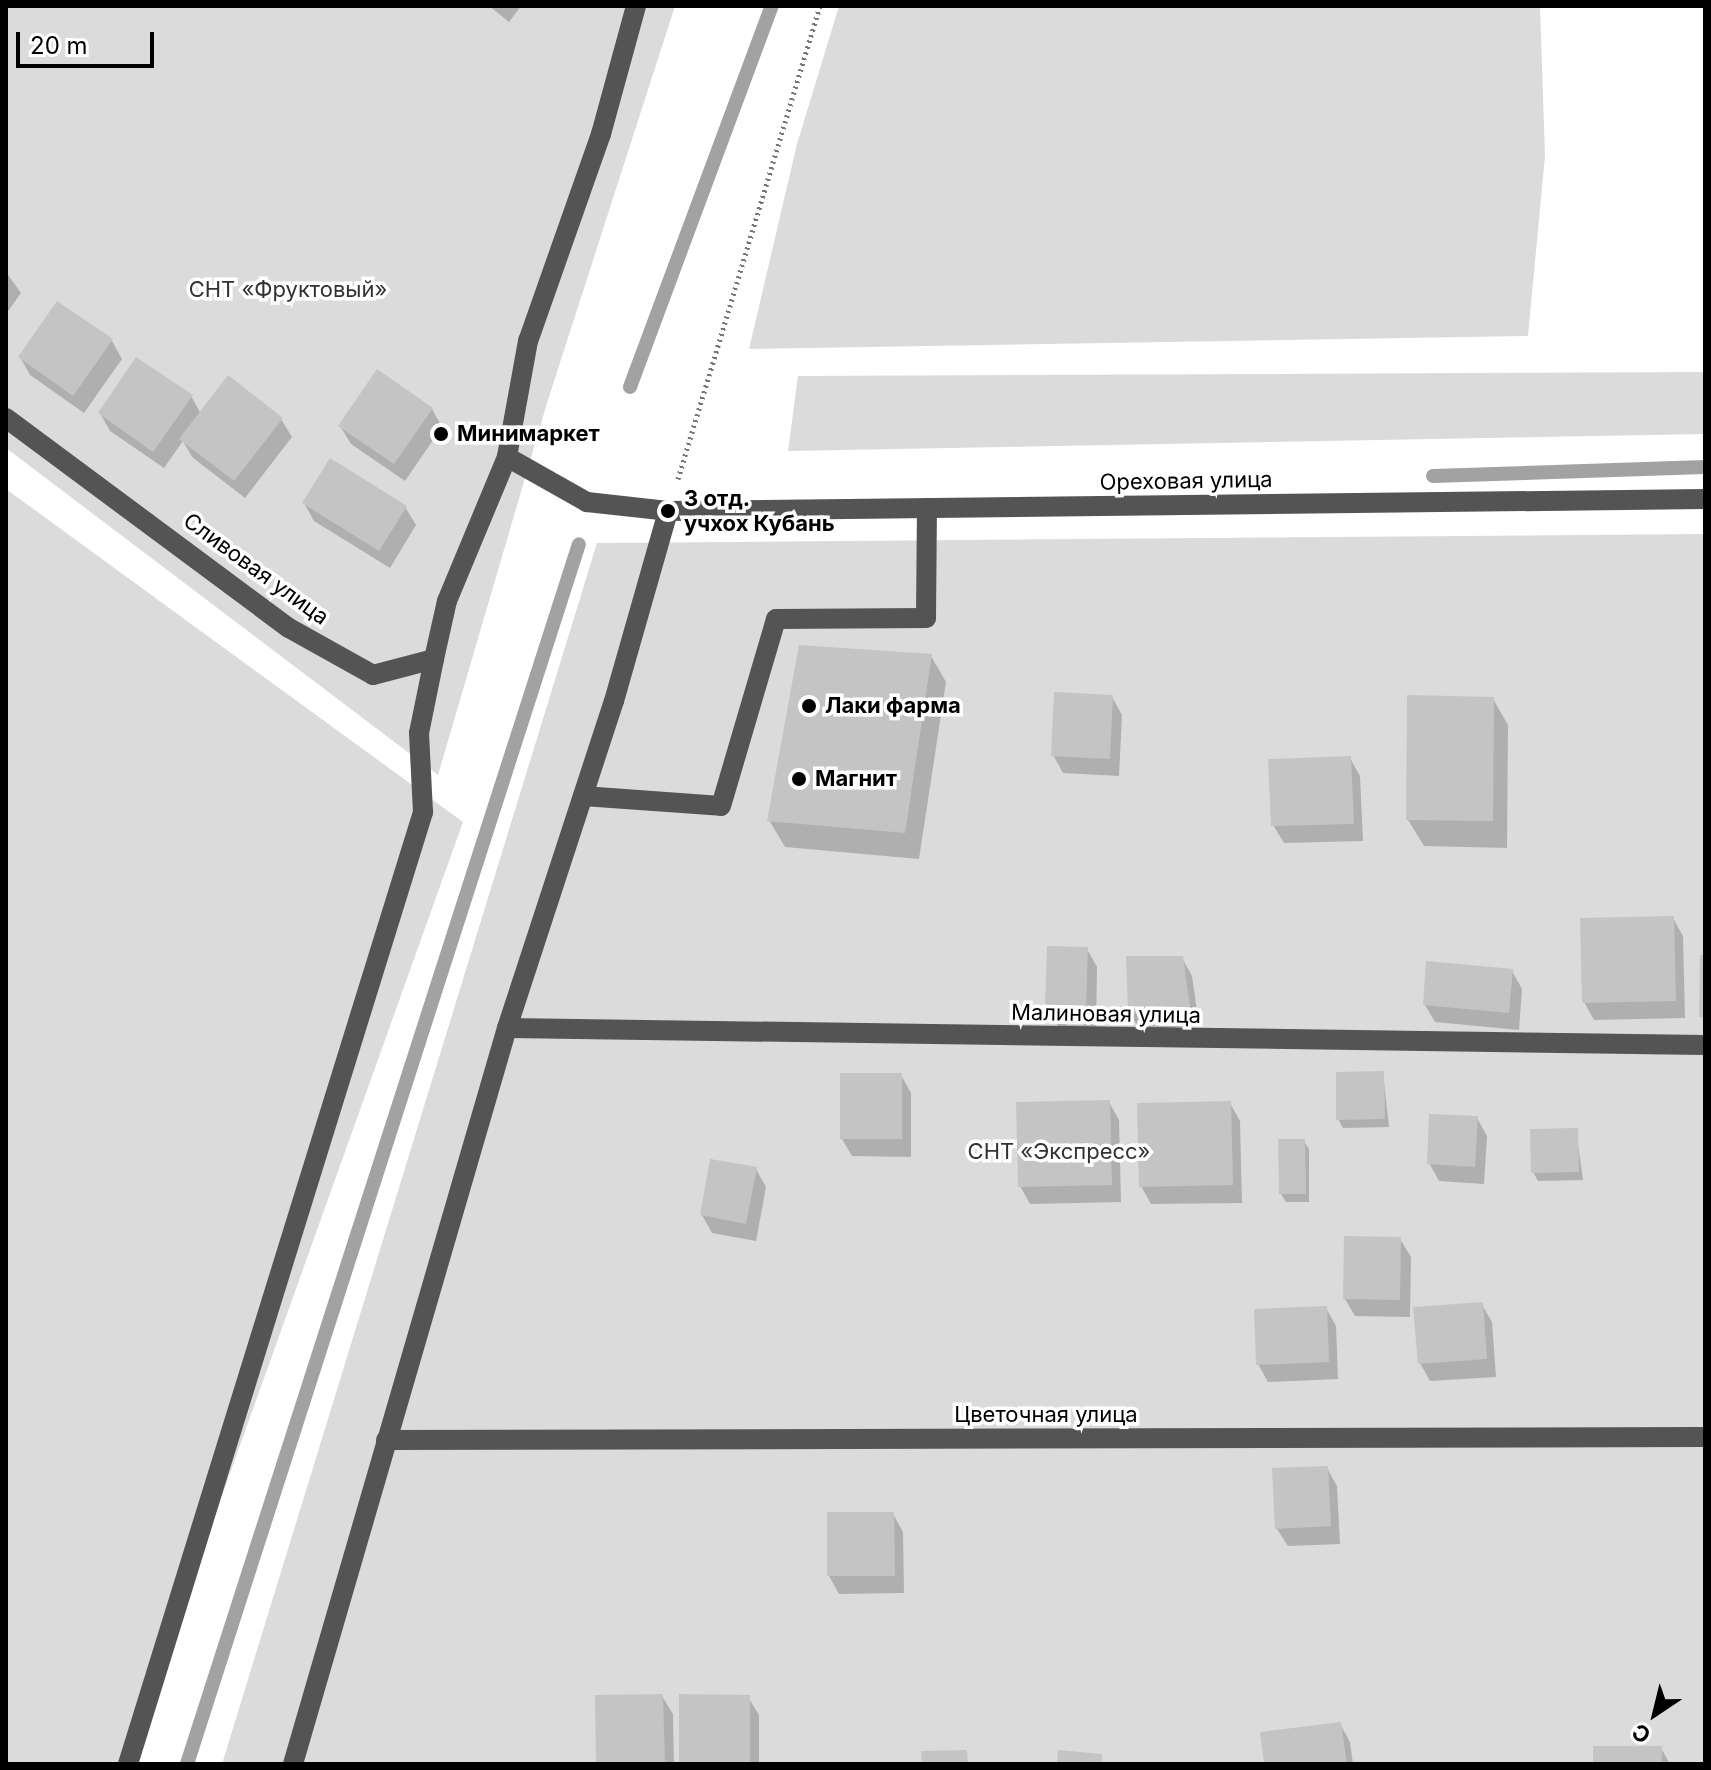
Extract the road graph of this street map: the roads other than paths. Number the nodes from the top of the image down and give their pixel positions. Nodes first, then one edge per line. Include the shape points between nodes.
1 (636, 6) edge
2 (6, 418) edge
3 (507, 457) junction
4 (1705, 499) edge
5 (927, 508) junction
6 (668, 511) junction
7 (434, 659) junction
8 (583, 796) junction
9 (507, 1028) junction
10 (1705, 1045) edge
11 (1705, 1437) edge
12 (386, 1440) junction
13 (128, 1764) edge
14 (293, 1764) edge

1 - 3 street via 601,134 528,341
2 - 7 street, Сливовая улица via 289,628 373,675
3 - 6 street, Ореховая улица via 587,502
3 - 7 street via 447,601
4 - 5 street, Ореховая улица
5 - 6 street, Ореховая улица
5 - 8 street via 926,618 776,619 721,806
6 - 8 street
7 - 13 street via 419,733 423,812
8 - 9 street
9 - 10 street, Малиновая улица
9 - 12 street
11 - 12 street, Цветочная улица
12 - 14 street

